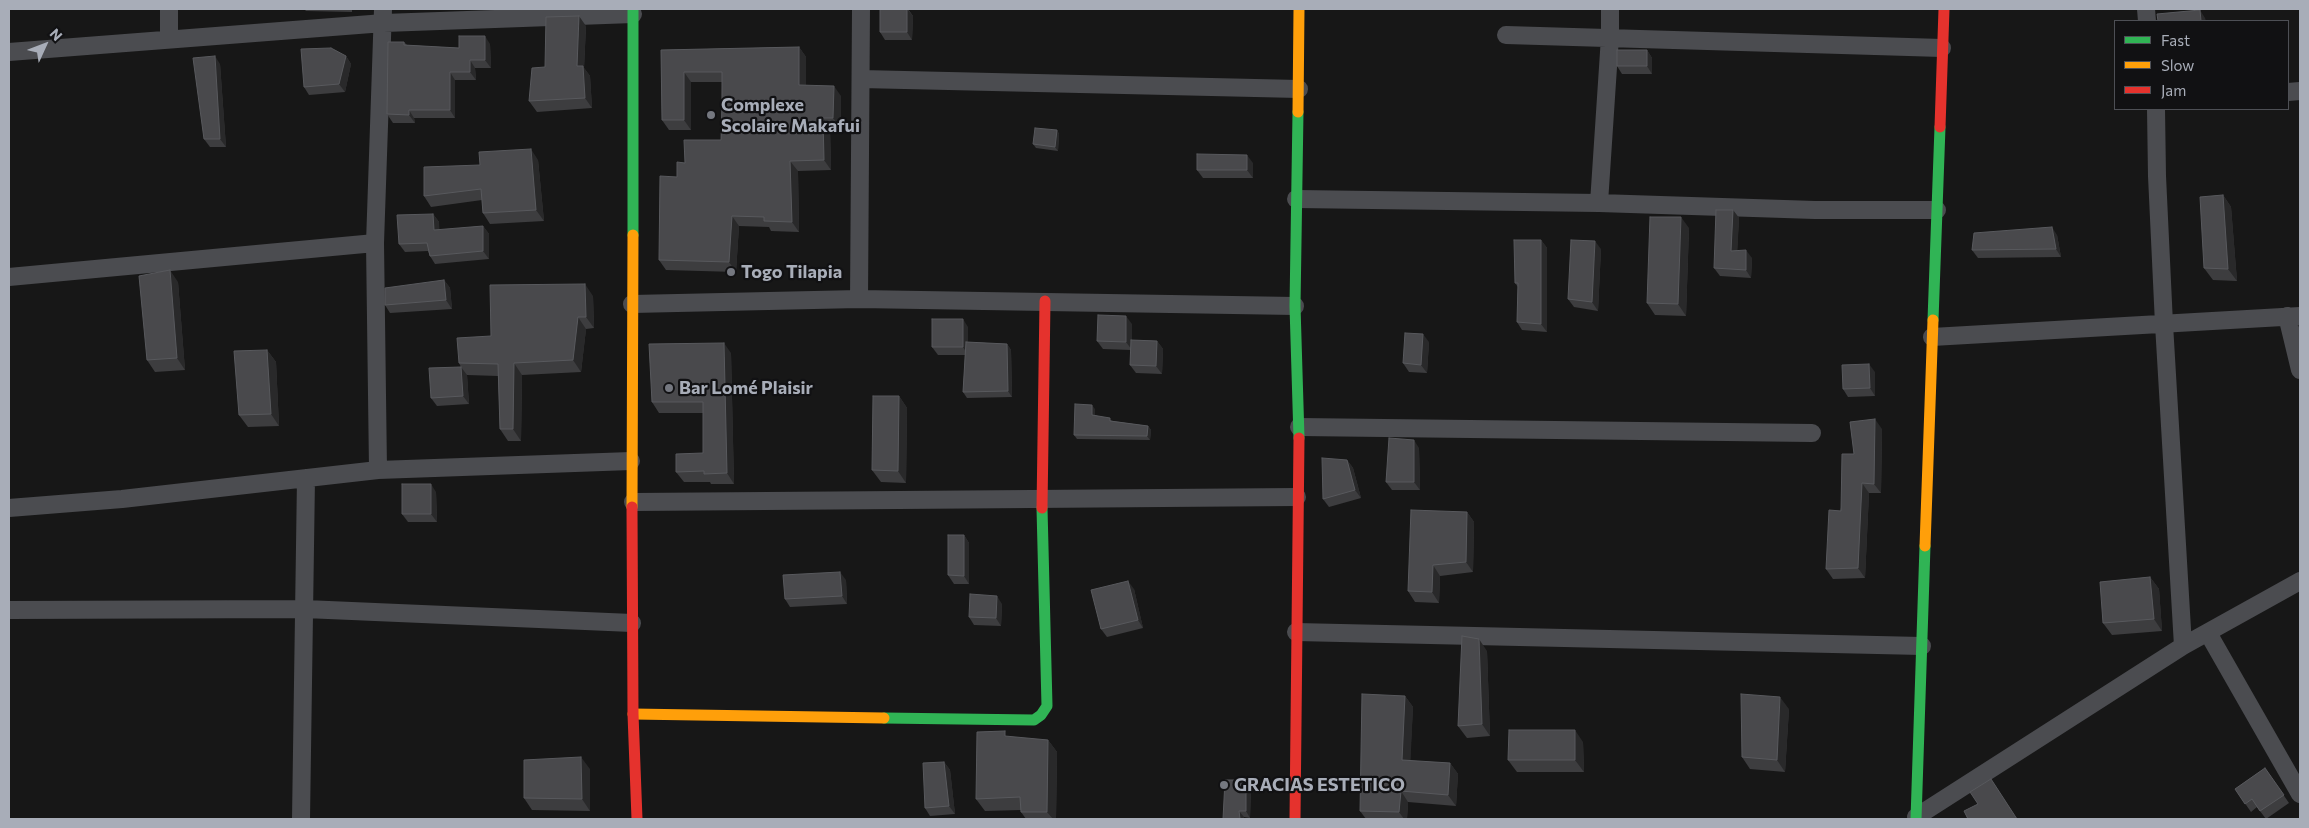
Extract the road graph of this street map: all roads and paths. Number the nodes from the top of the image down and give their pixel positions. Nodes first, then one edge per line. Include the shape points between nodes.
1 (168, 9) edge
2 (861, 9) edge
3 (1299, 9) edge
4 (1610, 9) edge
5 (1944, 9) edge
6 (633, 11) edge
7 (384, 16) edge
8 (1506, 35) dead end
9 (1610, 37) junction
10 (169, 39) junction
11 (1942, 48) junction
12 (9, 52) edge
13 (861, 79) junction
14 (1299, 89) junction
15 (2156, 110) edge
16 (1296, 200) junction
17 (1599, 203) junction
18 (1937, 210) junction
19 (375, 243) junction
20 (9, 277) edge
21 (859, 299) junction
22 (1045, 301) junction
23 (632, 304) junction
24 (1295, 306) junction
25 (2294, 316) edge
26 (2164, 324) junction
27 (1932, 337) junction
28 (2300, 370) edge
29 (1299, 427) junction
30 (1812, 433) dead end
31 (631, 461) junction
32 (378, 470) junction
33 (306, 478) junction
34 (1297, 496) junction
35 (1042, 500) junction
36 (633, 502) junction
37 (9, 508) edge
38 (2300, 582) edge
39 (305, 609) junction
40 (9, 610) edge
41 (632, 623) junction
42 (1296, 632) junction
43 (2208, 633) junction
44 (1922, 646) junction
45 (2184, 646) junction
46 (633, 714) junction
47 (2300, 794) edge
48 (1916, 818) edge
49 (301, 819) edge
50 (637, 819) edge
51 (1294, 819) edge

1 - 10 street
2 - 13 street
3 - 14 street
4 - 9 street
5 - 11 street
6 - 7 street
6 - 23 street
7 - 10 street
7 - 19 street
8 - 9 street
9 - 11 street
9 - 17 street
10 - 12 street
11 - 18 street
13 - 14 street
13 - 21 street
14 - 16 street
15 - 26 street
16 - 17 street
16 - 24 street
17 - 18 street via 1815,210
18 - 27 street
19 - 20 street
19 - 32 street
21 - 22 street
21 - 23 street
22 - 24 street
22 - 35 street
23 - 31 street
24 - 29 street
25 - 26 street
25 - 28 street
26 - 27 street
26 - 45 street
27 - 44 street
29 - 30 street
29 - 34 street
31 - 32 street
31 - 36 street
32 - 33 street
33 - 37 street
33 - 39 street
34 - 35 street
34 - 42 street
35 - 36 street
35 - 46 street via 1047,706 1034,720
36 - 41 street
38 - 43 street
39 - 40 street
39 - 41 street
39 - 49 street
41 - 46 street
42 - 44 street
42 - 51 street
43 - 45 street
43 - 47 street
44 - 48 street
45 - 48 street
46 - 50 street

